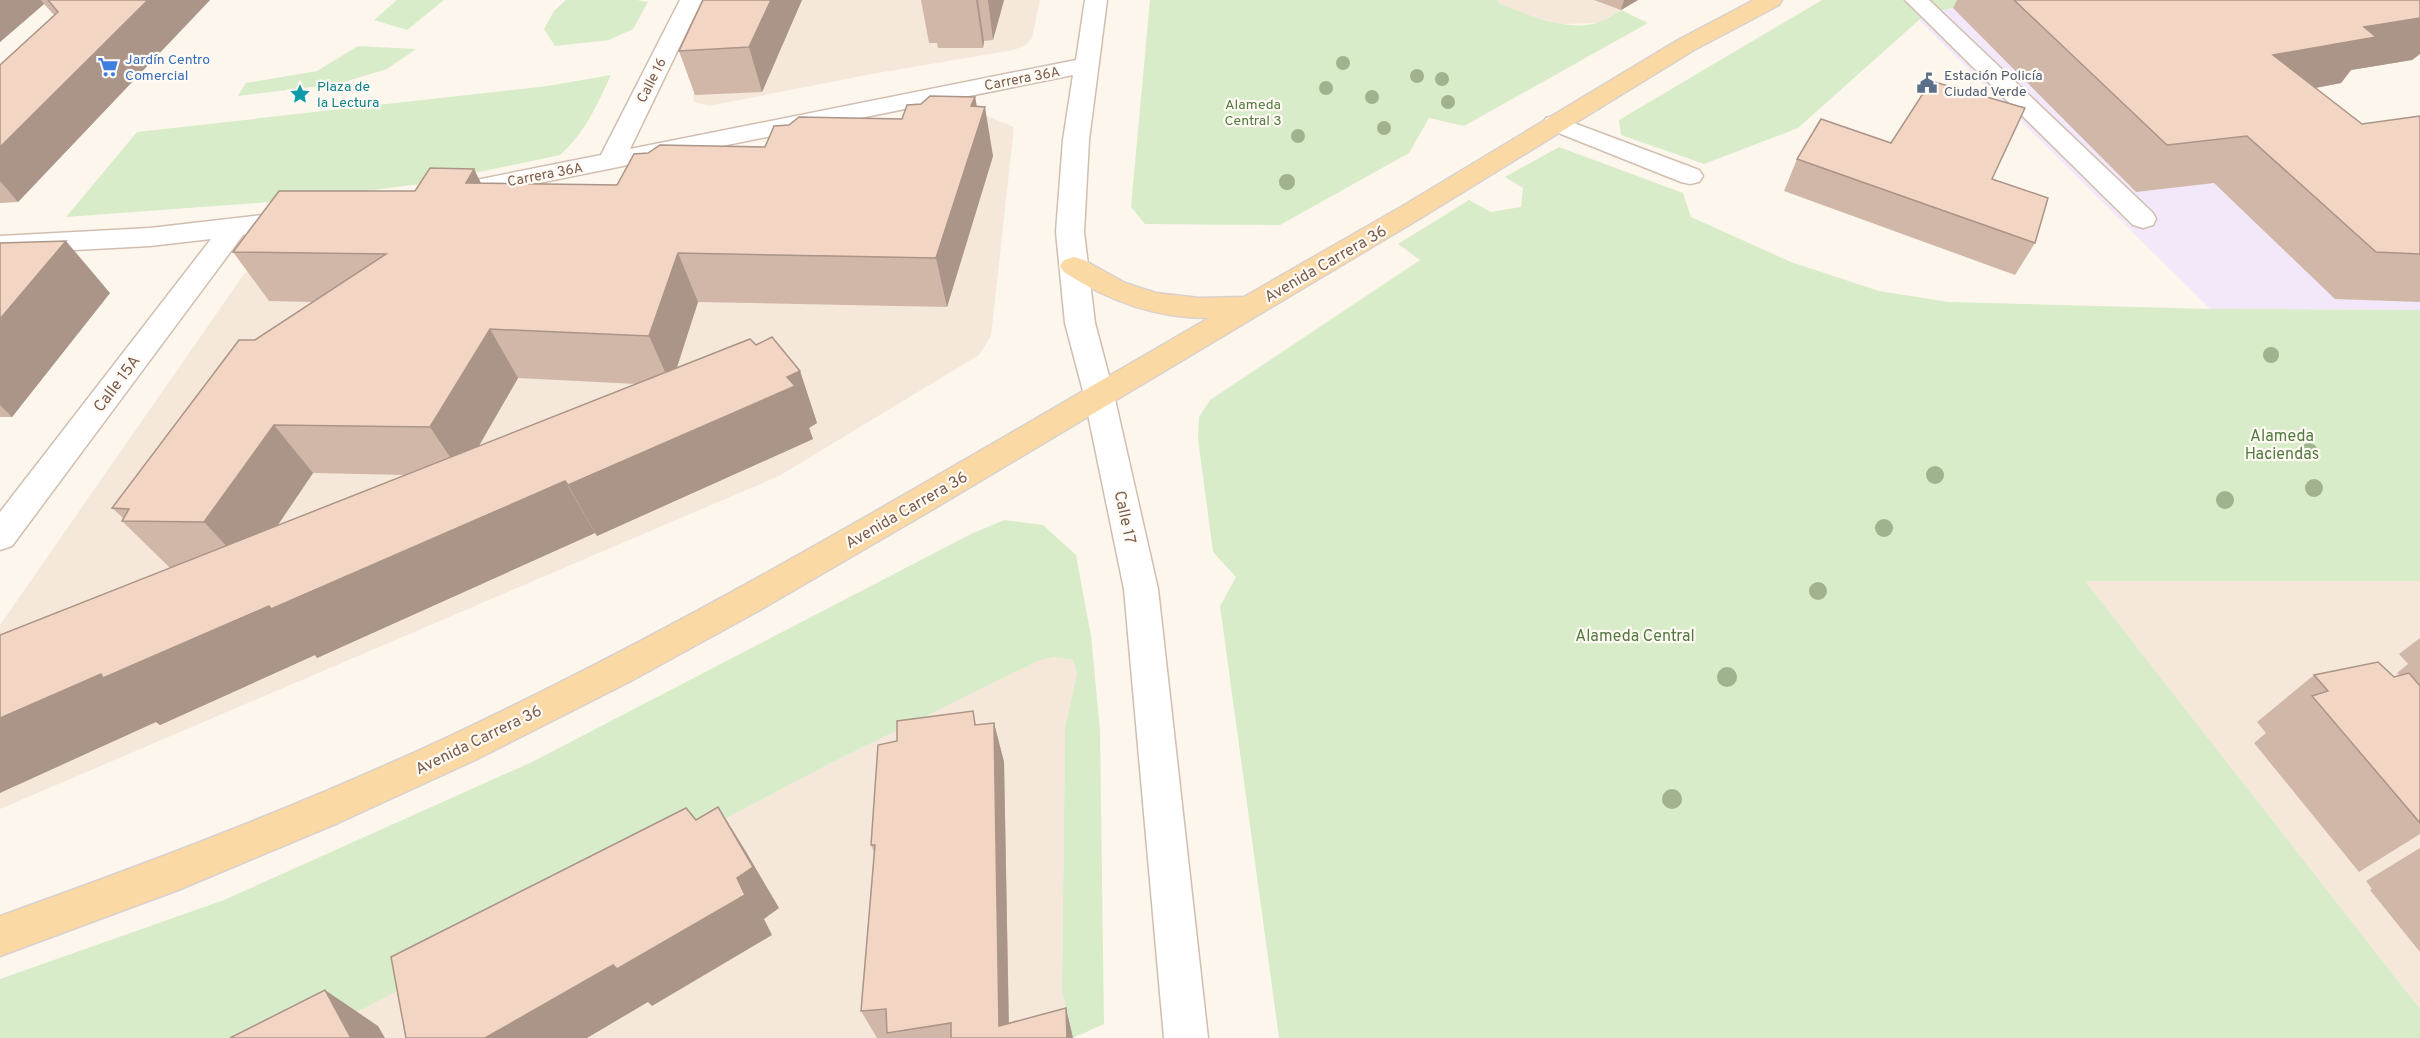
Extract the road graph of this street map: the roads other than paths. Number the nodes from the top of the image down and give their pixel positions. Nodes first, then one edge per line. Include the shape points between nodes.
1 (691, 0) edge
2 (1096, 0) edge
3 (1771, 0) edge
4 (1916, 0) edge
5 (1085, 65) junction
6 (1555, 123) junction
7 (610, 161) junction
8 (1690, 176) dead end
9 (435, 196) edge
10 (325, 215) edge
11 (2143, 219) dead end
12 (233, 229) junction
13 (0, 245) edge
14 (1074, 266) junction
15 (1251, 307) junction
16 (1098, 395) junction
17 (0, 537) edge
18 (0, 936) edge
19 (1186, 1038) edge

1 - 7 street, Calle 16
2 - 5 street, Calle 17
3 - 6 main road, Avenida Carrera 36
4 - 11 street
5 - 7 street, Carrera 36A
5 - 14 street, Calle 17 via 1072,184 1070,232
6 - 8 street
6 - 15 main road, Avenida Carrera 36
7 - 9 street, Carrera 36A
10 - 12 street
12 - 13 street
12 - 17 street, Calle 15A
14 - 15 main road via 1097,282 1166,306 1193,310
14 - 16 street, Calle 17 via 1080,323
15 - 16 main road, Avenida Carrera 36
16 - 18 main road, Avenida Carrera 36 via 748,600 460,749 164,878
16 - 19 street, Calle 17 via 1141,589

